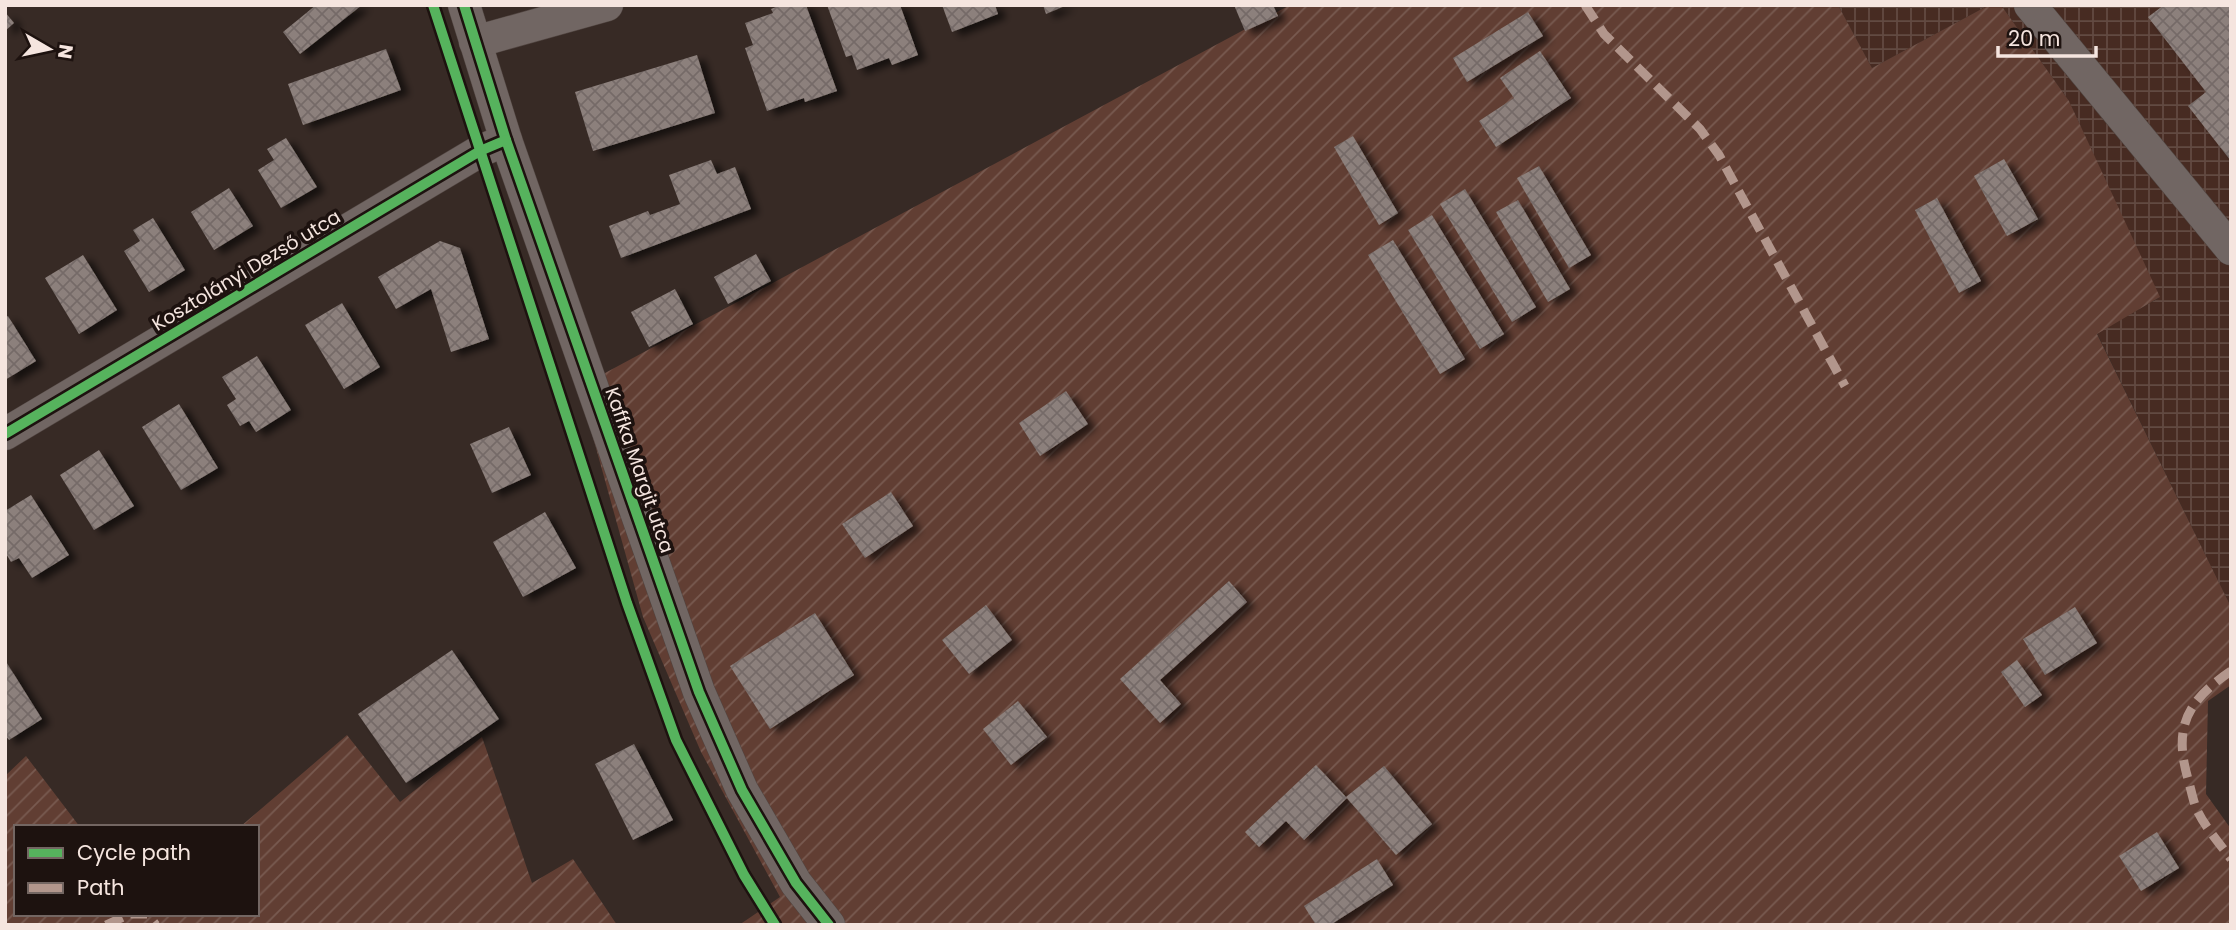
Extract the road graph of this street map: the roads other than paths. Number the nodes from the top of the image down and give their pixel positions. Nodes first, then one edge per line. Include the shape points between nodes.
1 (464, 5) edge
2 (607, 5) edge
3 (2030, 5) edge
4 (475, 42) junction
5 (506, 140) junction
6 (2231, 249) edge
7 (5, 433) edge
8 (829, 925) edge

1 - 4 street, Kaffka Margit utca
2 - 4 street
3 - 6 street
4 - 5 street, Kaffka Margit utca
5 - 7 street, Kosztolányi Dezső utca
5 - 8 street, Kaffka Margit utca via 699,692 742,790 796,883

